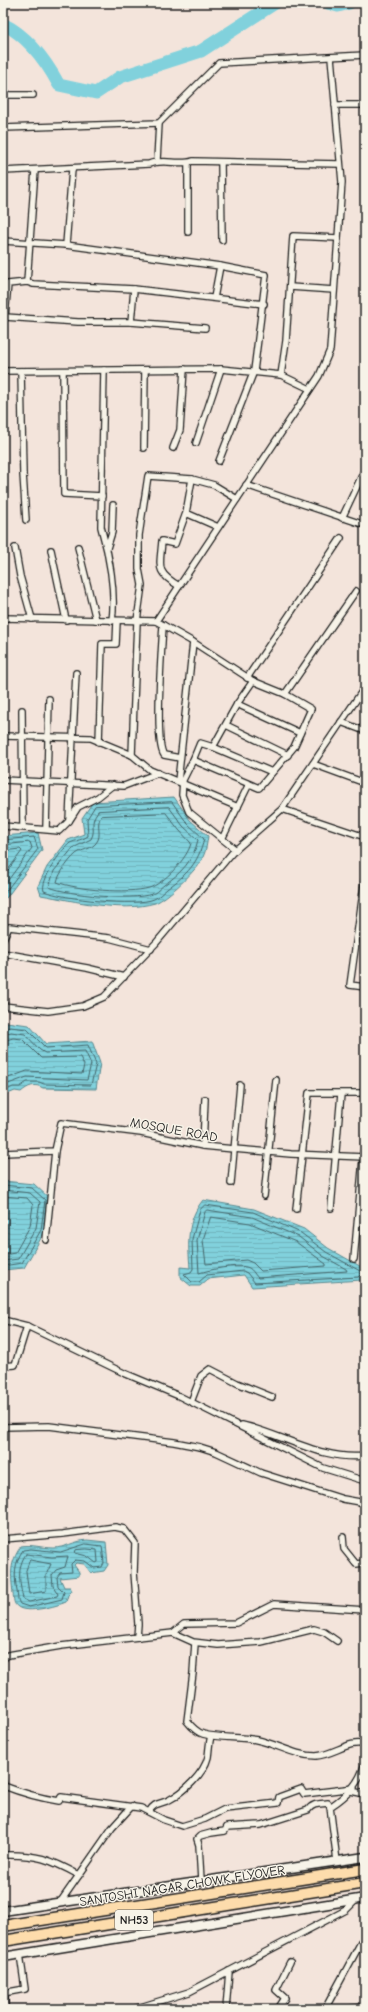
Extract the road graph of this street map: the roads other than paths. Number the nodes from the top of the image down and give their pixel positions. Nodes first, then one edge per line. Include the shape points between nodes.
1 (365, 55) edge
2 (331, 57) junction
3 (33, 95) dead end
4 (3, 96) edge
5 (335, 105) junction
6 (365, 105) edge
7 (159, 123) junction
8 (3, 128) edge
9 (157, 160) junction
10 (221, 162) junction
11 (188, 163) junction
12 (340, 164) junction
13 (72, 169) junction
14 (35, 170) junction
15 (3, 171) edge
16 (188, 232) dead end
17 (338, 238) junction
18 (222, 240) dead end
19 (3, 241) edge
20 (28, 243) junction
21 (66, 245) junction
22 (220, 266) junction
23 (27, 282) junction
24 (290, 287) junction
25 (134, 289) junction
26 (334, 290) junction
27 (214, 298) junction
28 (264, 304) junction
29 (4, 319) edge
30 (131, 322) junction
31 (205, 328) dead end
32 (221, 369) junction
33 (104, 370) junction
34 (145, 370) junction
35 (184, 370) junction
36 (21, 371) junction
37 (63, 371) junction
38 (254, 371) junction
39 (3, 372) edge
40 (281, 375) junction
41 (310, 389) junction
42 (196, 443) dead end
43 (144, 448) dead end
44 (173, 448) dead end
45 (219, 461) dead end
46 (365, 470) edge
47 (192, 479) junction
48 (246, 485) junction
49 (102, 496) junction
50 (237, 499) junction
51 (113, 505) dead end
52 (186, 513) junction
53 (342, 518) junction
54 (26, 520) dead end
55 (365, 525) edge
56 (218, 527) junction
57 (341, 538) dead end
58 (78, 547) dead end
59 (16, 548) dead end
60 (107, 548) junction
61 (50, 550) dead end
62 (179, 586) junction
63 (356, 591) dead end
64 (3, 618) edge
65 (32, 619) junction
66 (66, 620) junction
67 (96, 620) junction
68 (115, 621) junction
69 (137, 621) junction
70 (156, 621) junction
71 (163, 625) junction
72 (193, 642) junction
73 (76, 673) dead end
74 (250, 680) junction
75 (365, 687) edge
76 (285, 694) junction
77 (49, 699) dead end
78 (238, 704) junction
79 (22, 710) dead end
80 (341, 722) junction
81 (226, 725) junction
82 (365, 731) edge
83 (300, 733) junction
84 (3, 736) edge
85 (21, 736) junction
86 (48, 737) junction
87 (73, 738) junction
88 (99, 742) junction
89 (213, 747) junction
90 (132, 755) junction
91 (288, 755) junction
92 (180, 758) junction
93 (193, 760) junction
94 (313, 764) junction
95 (272, 772) junction
96 (158, 773) junction
97 (3, 780) edge
98 (22, 781) junction
99 (46, 782) junction
100 (180, 782) junction
101 (72, 783) junction
102 (365, 783) edge
103 (249, 784) junction
104 (113, 785) junction
105 (238, 807) junction
106 (282, 809) junction
107 (69, 821) junction
108 (3, 826) edge
109 (23, 827) junction
110 (46, 829) junction
111 (365, 837) edge
112 (222, 839) junction
113 (236, 850) junction
114 (365, 878) edge
115 (3, 939) edge
116 (151, 949) junction
117 (3, 953) edge
118 (124, 977) junction
119 (365, 987) edge
120 (3, 1006) edge
121 (276, 1080) dead end
122 (240, 1085) dead end
123 (365, 1093) edge
124 (341, 1094) junction
125 (205, 1099) dead end
126 (365, 1137) edge
127 (203, 1146) junction
128 (234, 1149) junction
129 (55, 1151) junction
130 (268, 1152) junction
131 (3, 1153) edge
132 (302, 1155) junction
133 (336, 1156) junction
134 (364, 1156) edge
135 (231, 1183) dead end
136 (264, 1196) dead end
137 (331, 1208) dead end
138 (296, 1209) dead end
139 (46, 1240) dead end
140 (354, 1258) dead end
141 (3, 1320) edge
142 (27, 1326) junction
143 (3, 1366) edge
144 (272, 1397) dead end
145 (191, 1402) junction
146 (234, 1424) junction
147 (3, 1426) edge
148 (365, 1456) edge
149 (365, 1481) edge
150 (365, 1503) edge
151 (343, 1537) dead end
152 (3, 1539) edge
153 (365, 1566) edge
154 (365, 1610) edge
155 (173, 1633) junction
156 (137, 1637) junction
157 (337, 1641) dead end
158 (195, 1642) junction
159 (3, 1659) edge
160 (211, 1736) junction
161 (365, 1745) edge
162 (365, 1763) edge
163 (3, 1782) edge
164 (352, 1790) junction
165 (365, 1794) edge
166 (132, 1806) junction
167 (330, 1806) junction
168 (149, 1812) junction
169 (3, 1855) edge
170 (365, 1856) edge
171 (337, 1861) junction
172 (365, 1869) edge
173 (79, 1875) junction
174 (201, 1881) junction
175 (365, 1883) edge
176 (361, 1899) edge
177 (61, 1901) junction
178 (3, 1911) edge
179 (3, 1926) edge
180 (365, 1935) edge
181 (3, 1941) edge
182 (20, 1954) junction
183 (3, 1957) edge
184 (290, 1962) dead end
185 (229, 1971) junction
186 (4, 1993) edge
187 (365, 2006) edge
188 (5, 2009) edge
189 (134, 2009) edge
190 (226, 2009) edge
191 (278, 2009) edge
192 (326, 2009) edge
193 (349, 2009) edge

1 - 2 street
2 - 5 street
2 - 7 street via 219,63
3 - 4 street
5 - 6 street
5 - 12 street
7 - 8 street
7 - 9 street
9 - 11 street
9 - 13 street via 149,164
10 - 11 street
10 - 12 street
10 - 18 street
11 - 16 street
12 - 17 street via 342,182
13 - 14 street
13 - 21 street
14 - 15 street
14 - 20 street
17 - 24 street via 293,236
17 - 26 street
19 - 20 street
20 - 21 street
20 - 23 street
21 - 22 street
22 - 27 street
22 - 28 street via 266,275
23 - 25 street
23 - 29 street via 8,284
24 - 26 street
24 - 40 street
25 - 27 street
25 - 30 street
26 - 41 street via 330,350 319,376
27 - 28 street
28 - 38 street
29 - 30 street
30 - 31 street
32 - 35 street
32 - 38 street
32 - 42 street
33 - 34 street
33 - 37 street
33 - 49 street
34 - 35 street
34 - 43 street
35 - 44 street via 180,430
36 - 37 street
36 - 39 street
36 - 54 street
37 - 49 street via 64,494
38 - 40 street
38 - 45 street
40 - 41 street
41 - 48 street
46 - 53 street
47 - 50 street via 214,485
47 - 52 street
47 - 69 street via 148,476 139,535 139,569 142,585
48 - 50 street
48 - 53 street
49 - 60 street via 101,527
50 - 56 street
51 - 60 street via 112,532
52 - 56 street
52 - 62 street via 175,544 162,541 161,551 162,573
53 - 55 street
56 - 62 street
57 - 74 street
58 - 67 street
59 - 65 street via 20,576
60 - 68 street
61 - 66 street
62 - 70 street
63 - 76 street
64 - 65 street
65 - 66 street
66 - 67 street
67 - 68 street
68 - 69 street
68 - 88 street via 116,644 102,644
69 - 70 street
69 - 90 street
70 - 71 street
71 - 72 street
71 - 92 street via 160,751
72 - 74 street
72 - 92 street
73 - 87 street
74 - 76 street
74 - 78 street
75 - 80 street
76 - 83 street via 311,709
77 - 86 street
78 - 81 street
78 - 83 street
79 - 85 street
80 - 82 street
80 - 94 street
81 - 89 street
81 - 91 street
83 - 91 street
84 - 85 street
85 - 86 street
85 - 98 street
86 - 87 street
86 - 99 street
87 - 88 street via 91,738
87 - 101 street
88 - 90 street
89 - 93 street via 200,743
89 - 95 street
90 - 96 street via 150,770
91 - 95 street
92 - 100 street
93 - 100 street
93 - 103 street
94 - 102 street
94 - 106 street
95 - 103 street via 259,788
96 - 100 street
96 - 104 street via 124,786
97 - 98 street
98 - 99 street
98 - 109 street
99 - 101 street
99 - 110 street
100 - 105 street
100 - 112 street via 189,812
101 - 104 street
101 - 107 street
103 - 105 street
104 - 107 street via 78,807
105 - 112 street
106 - 111 street
106 - 113 street
107 - 110 street via 59,831
108 - 109 street
109 - 110 street
112 - 113 street
113 - 116 street
114 - 119 street via 350,985
115 - 116 street via 9,927 109,938
116 - 118 street
117 - 118 street
118 - 120 street via 104,997 83,1006 48,1011
121 - 130 street
122 - 128 street
123 - 124 street
124 - 132 street via 309,1093
124 - 133 street
125 - 127 street
126 - 134 street
127 - 128 street, MOSQUE ROAD
127 - 129 street, MOSQUE ROAD via 141,1133 61,1123
128 - 130 street, MOSQUE ROAD
128 - 135 street
129 - 131 street
129 - 139 street
130 - 132 street, MOSQUE ROAD
130 - 136 street
132 - 133 street, MOSQUE ROAD
132 - 138 street
133 - 134 street, MOSQUE ROAD
133 - 137 street
134 - 140 street
141 - 142 street
142 - 143 street via 15,1365
142 - 145 street
144 - 145 street via 210,1369 201,1376
145 - 146 street
146 - 148 street via 258,1429 319,1451 352,1458
146 - 149 street via 323,1468
147 - 150 street via 49,1426 200,1447 261,1473 343,1499
151 - 153 street via 344,1549 356,1564 364,1563
152 - 156 street via 115,1527 124,1529 135,1543
154 - 155 street via 274,1604 236,1623 184,1624
155 - 156 street
155 - 158 street
156 - 159 street via 61,1646 8,1655
157 - 158 street via 324,1632 314,1630 261,1642 218,1645
158 - 160 street via 187,1721 201,1734
160 - 161 street via 244,1737 314,1756 336,1752 353,1744
160 - 168 street via 208,1758 200,1772 176,1796 158,1803
162 - 164 street
163 - 166 street via 4,1786 59,1801 62,1797 78,1798
164 - 165 street
164 - 167 street
164 - 168 street via 304,1794 302,1789 279,1797 278,1802 225,1809 205,1820 182,1826
166 - 168 street
166 - 173 street via 112,1828
167 - 171 street
167 - 174 street via 328,1803 316,1804 308,1810 271,1822 227,1827 225,1831 200,1836 197,1839
169 - 173 street via 32,1855
170 - 171 street
171 - 174 street
172 - 179 highway, SANTOSHI NAGAR CHOWK FLYOVER / NH53
173 - 177 street
174 - 177 street
175 - 181 highway, SANTOSHI NAGAR CHOWK FLYOVER / NH53
176 - 182 street
176 - 185 street via 346,1910
177 - 178 street
180 - 192 street
182 - 183 street
182 - 186 street via 25,1989
184 - 191 street via 276,1990 285,1998
185 - 189 street via 189,1992
185 - 190 street
186 - 188 street
187 - 193 street

